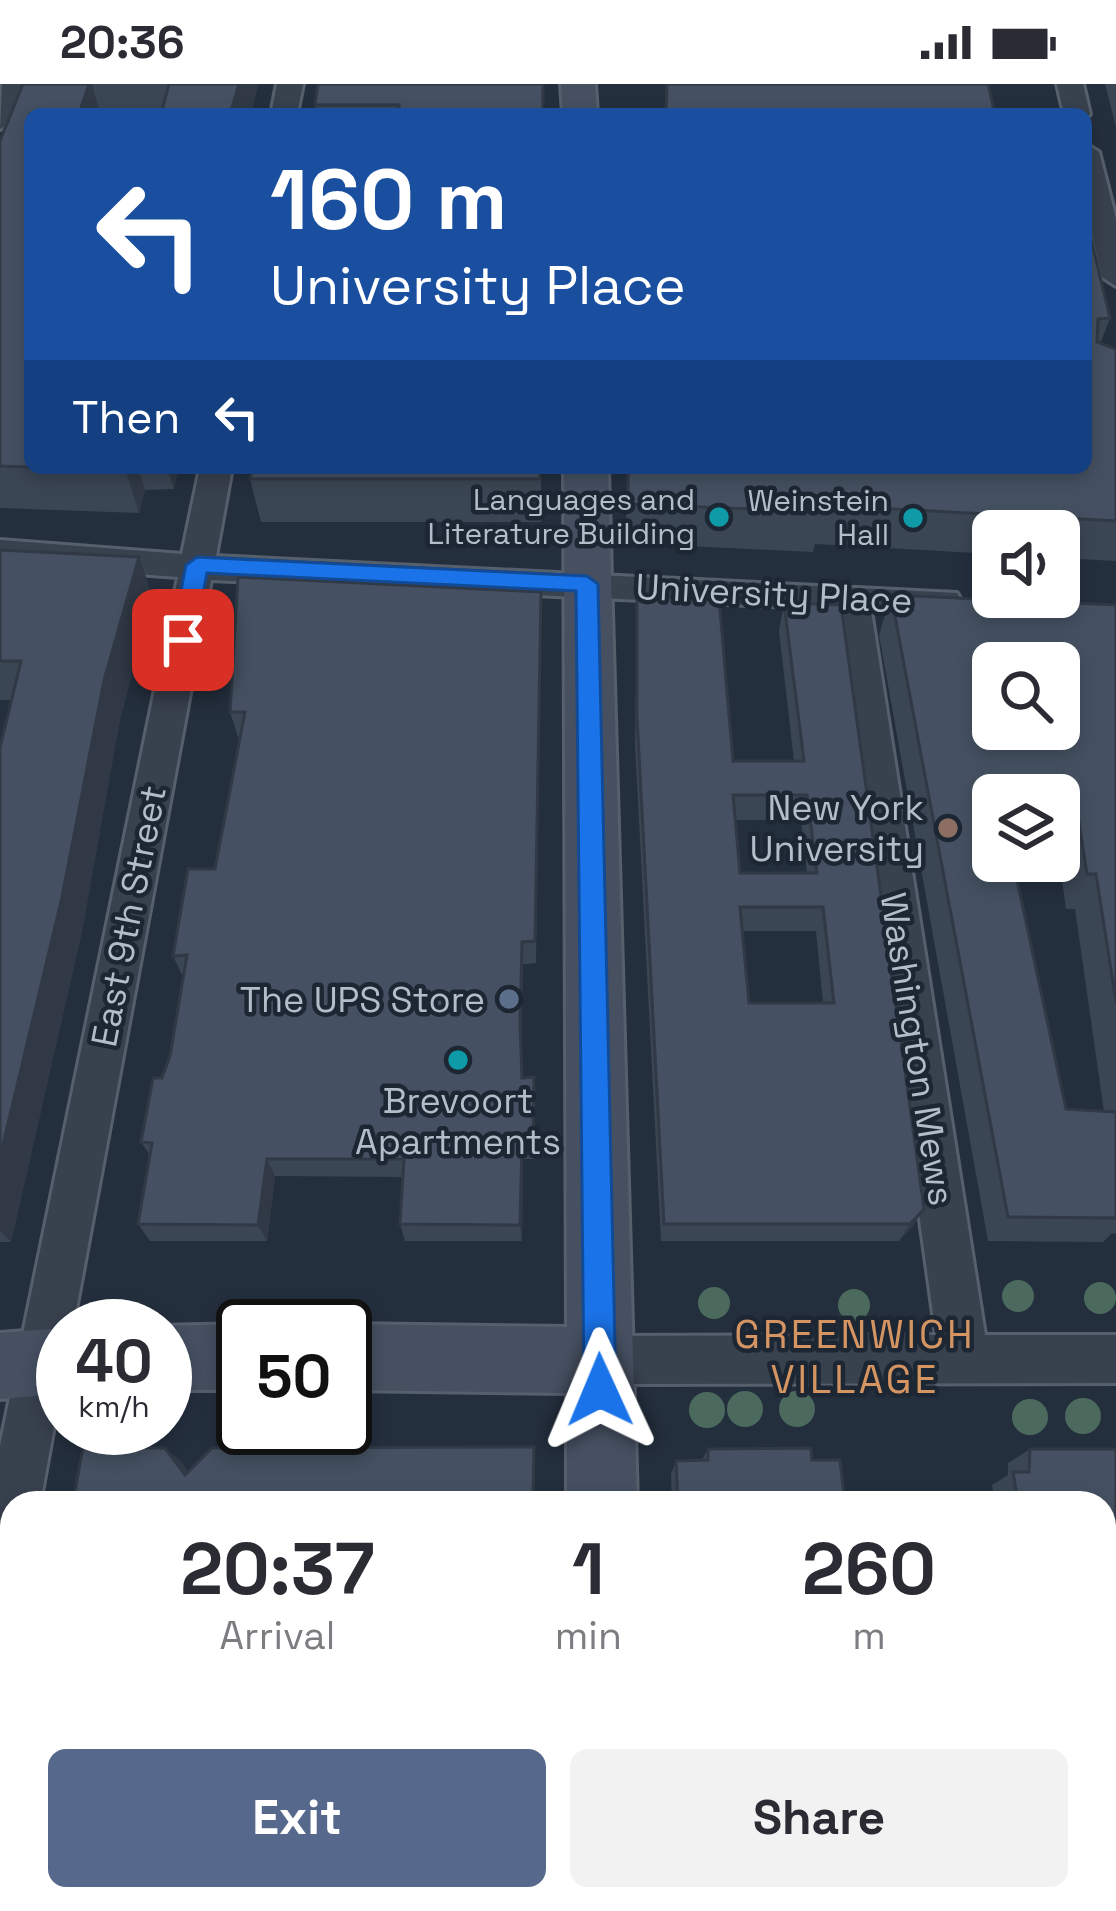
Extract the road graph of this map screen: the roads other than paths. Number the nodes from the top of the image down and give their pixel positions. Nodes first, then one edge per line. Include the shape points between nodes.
1 (15, 84) edge
2 (0, 121) edge
3 (1095, 173) edge
4 (1116, 277) edge
5 (215, 474) edge
6 (586, 474) edge
7 (0, 552) edge
8 (197, 565) junction
9 (587, 584) junction
10 (851, 597) junction
11 (972, 603) edge
12 (372, 1357) edge
13 (964, 1359) junction
14 (1116, 1359) edge
15 (599, 1360) junction
16 (34, 1364) edge
17 (16, 1491) edge
18 (602, 1491) edge

1 - 2 street
3 - 4 street
5 - 8 street, East 9th Street
6 - 9 main road
7 - 8 street, University Place
8 - 9 street, University Place
8 - 16 street, East 9th Street
9 - 10 street, University Place
9 - 15 main road
10 - 11 street, University Place
10 - 13 street, Washington Mews
12 - 15 main road
13 - 14 street
13 - 15 street
15 - 18 main road
16 - 17 street, East 9th Street

